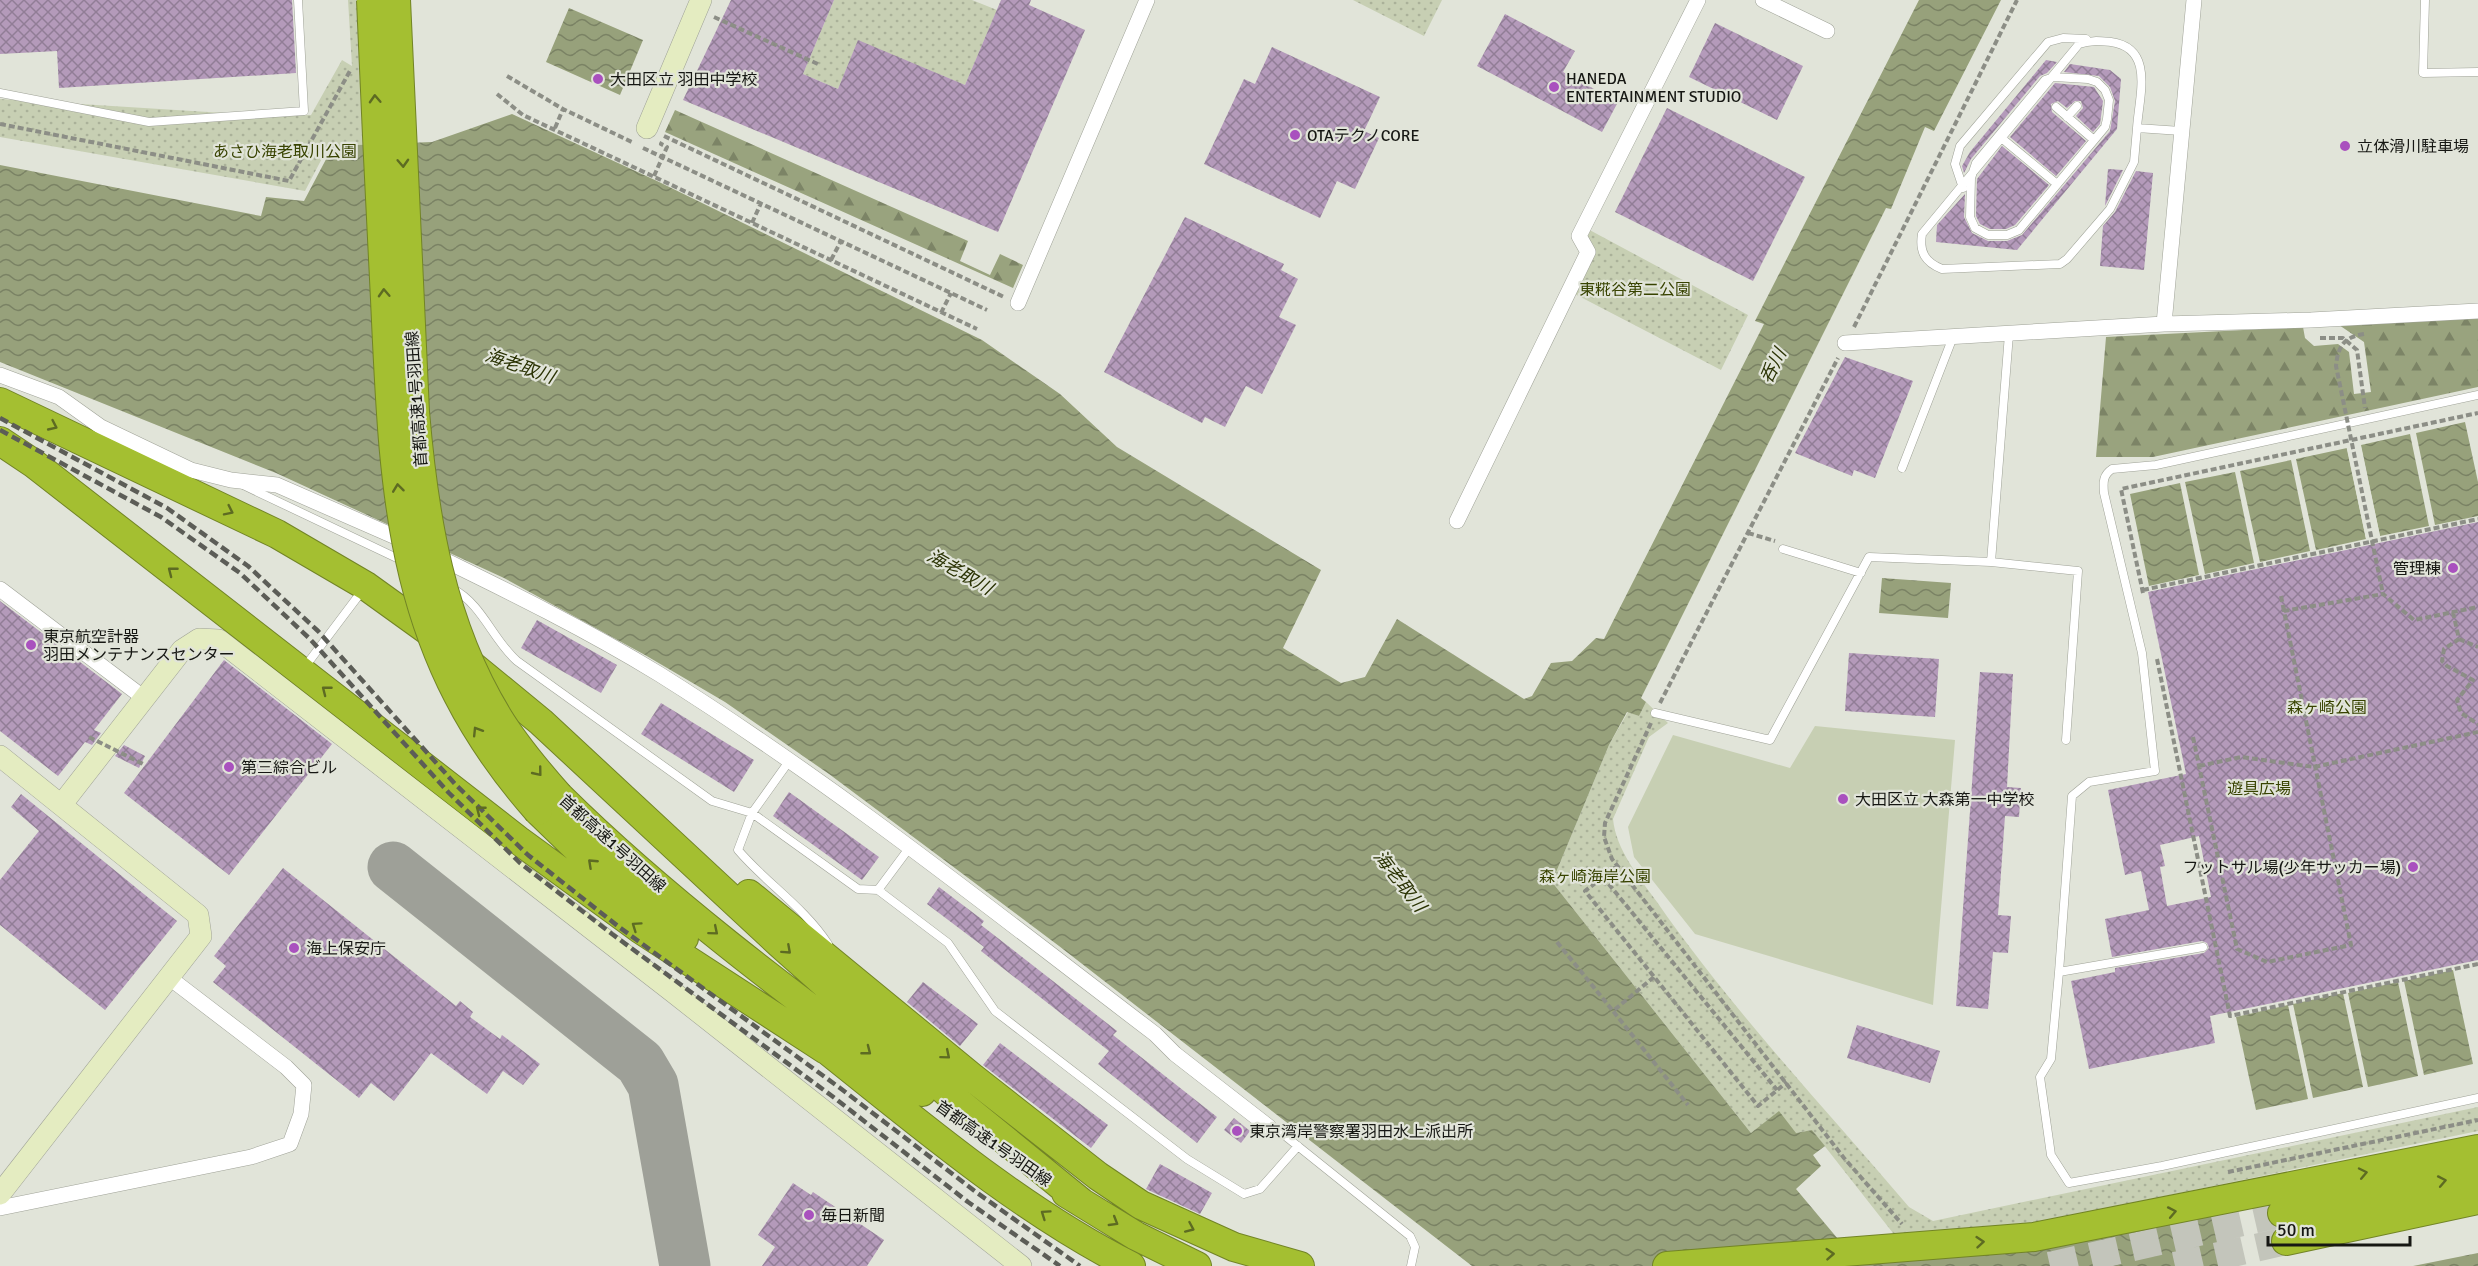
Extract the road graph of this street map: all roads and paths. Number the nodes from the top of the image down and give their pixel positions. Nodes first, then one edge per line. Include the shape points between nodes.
1 (298, 0) edge
2 (371, 0) edge
3 (396, 0) edge
4 (701, 0) edge
5 (1147, 0) edge
6 (1698, 0) edge
7 (1763, 0) edge
8 (2017, 0) edge
9 (2194, 0) edge
10 (2425, 0) edge
11 (716, 18) dead end
12 (1827, 32) dead end
13 (2091, 40) junction
14 (820, 65) dead end
15 (2478, 72) edge
16 (507, 76) dead end
17 (0, 93) edge
18 (497, 94) dead end
19 (2077, 106) dead end
20 (2056, 107) dead end
21 (563, 109) junction
22 (2067, 117) junction
23 (555, 128) junction
24 (647, 128) joint
25 (2137, 128) junction
26 (2181, 131) junction
27 (1999, 136) junction
28 (2094, 140) junction
29 (661, 144) dead end
30 (663, 157) junction
31 (654, 176) junction
32 (2057, 184) junction
33 (761, 203) junction
34 (1970, 206) junction
35 (752, 223) junction
36 (840, 241) junction
37 (831, 261) junction
38 (951, 293) junction
39 (1018, 303) joint
40 (987, 310) dead end
41 (2478, 311) edge
42 (941, 313) junction
43 (2164, 324) junction
44 (977, 329) dead end
45 (2009, 334) junction
46 (2364, 334) dead end
47 (1953, 337) junction
48 (2316, 338) dead end
49 (1845, 343) junction
50 (0, 375) edge
51 (2364, 393) dead end
52 (2478, 395) edge
53 (0, 402) edge
54 (2478, 413) edge
55 (0, 441) edge
56 (1902, 468) dead end
57 (231, 480) junction
58 (2478, 519) edge
59 (1457, 521) dead end
60 (1748, 533) junction
61 (1783, 549) joint
62 (1991, 562) junction
63 (418, 570) dead end
64 (1861, 573) junction
65 (429, 576) dead end
66 (366, 586) junction
67 (0, 589) edge
68 (2143, 590) junction
69 (2383, 594) junction
70 (2281, 596) dead end
71 (2145, 602) dead end
72 (2478, 607) edge
73 (2284, 611) junction
74 (2453, 612) junction
75 (2459, 639) junction
76 (2478, 647) edge
77 (2155, 648) dead end
78 (301, 671) junction
79 (2478, 676) edge
80 (2473, 680) junction
81 (144, 698) junction
82 (1655, 713) junction
83 (2478, 724) edge
84 (2478, 732) edge
85 (89, 737) dead end
86 (2193, 737) dead end
87 (2066, 740) dead end
88 (0, 756) edge
89 (790, 760) junction
90 (145, 765) dead end
91 (2199, 766) junction
92 (2314, 767) junction
93 (621, 796) junction
94 (548, 803) junction
95 (62, 804) junction
96 (752, 813) junction
97 (911, 846) junction
98 (1617, 866) junction
99 (1604, 876) junction
100 (878, 890) junction
101 (1557, 942) dead end
102 (2203, 947) dead end
103 (2478, 964) edge
104 (846, 972) junction
105 (2059, 972) junction
106 (1654, 977) junction
107 (171, 979) junction
108 (1612, 1011) junction
109 (826, 1050) junction
110 (1787, 1082) junction
111 (1777, 1090) junction
112 (2478, 1098) edge
113 (1688, 1105) dead end
114 (2478, 1120) edge
115 (1269, 1127) joint
116 (1298, 1146) junction
117 (2478, 1149) edge
118 (2224, 1173) dead end
119 (2478, 1174) edge
120 (0, 1194) edge
121 (2478, 1200) edge
122 (1081, 1202) junction
123 (0, 1208) edge
124 (1911, 1228) dead end
125 (1021, 1266) edge
126 (1131, 1266) edge
127 (1197, 1266) edge
128 (1300, 1266) edge
129 (1411, 1266) edge
130 (1667, 1266) edge

1 - 17 lane via 304,111 149,123
94 -> 2 highway, 首都高速1号羽田線, bridge via 500,764 458,698 432,641 413,579 400,510 390,411
3 -> 94 highway, 首都高速1号羽田線, bridge via 415,412 425,509 449,611 480,685
4 - 24 street
5 - 39 street
6 - 59 street via 1579,236 1588,252
7 - 12 street
8 - 49 path
9 - 26 street
10 - 15 lane via 2423,73
11 - 14 path
13 - 25 lane via 2126,44 2140,61
13 - 25 lane via 2079,44 1922,234 1924,256 1942,269 2060,264 2067,260 2110,209 2134,162
13 - 34 lane via 2063,38 2048,42 1960,146 1955,164
16 - 21 path
18 - 23 path via 523,115
19 - 22 lane
20 - 22 lane
21 - 23 path
21 - 30 path
22 - 28 lane
23 - 31 path
24 - 39 path
25 - 26 lane
26 - 43 street
27 - 28 lane via 2045,80 2062,77 2088,79 2105,90 2109,100 2107,119
27 - 32 lane
27 - 34 lane via 1973,168
28 - 32 lane
29 - 30 path via 667,147
30 - 31 path
30 - 33 path
31 - 35 path
32 - 34 lane via 2019,230 2007,236 1988,235 1975,228
33 - 35 path
33 - 36 path
35 - 37 path
36 - 37 path
36 - 38 path
37 - 42 path
38 - 40 path
38 - 42 path
41 - 43 street
42 - 44 path
43 - 45 street
45 - 47 street
45 - 62 lane
46 - 69 path, bridge via 2349,336 2337,354 2336,366
47 - 49 street
47 - 56 lane
48 - 51 path via 2343,338 2357,350
49 - 60 path
50 - 57 street via 59,397 101,427 191,470
52 - 105 lane via 2156,465 2107,472 2104,493 2142,653 2155,771 2089,782 2072,796
53 -> 66 highway via 277,534
54 - 68 path via 2121,489
78 -> 55 highway
57 - 63 lane
57 - 89 street via 277,485 367,522 485,580 656,673
58 - 68 path
60 - 61 path via 1780,542
60 - 82 path
61 - 64 lane
62 - 64 lane via 1869,557
62 - 87 lane via 2078,571
64 - 82 lane via 1770,740
65 - 96 lane via 469,600 506,651 518,661 712,801
66 - 78 lane
66 - 93 highway via 492,681
67 - 81 street
68 - 71 path
69 - 73 path
69 - 74 path via 2414,620
70 - 73 path
72 - 74 path
73 - 92 path
74 - 75 path
75 - 76 path
75 - 80 path via 2444,649 2442,661
77 - 103 path via 2230,1016
109 -> 78 highway via 640,929 518,840
79 - 80 path
80 - 83 path via 2457,700 2461,713
81 - 95 street
81 - 125 street via 182,650 199,639 219,640
82 - 98 path via 1605,823 1604,837
84 - 92 path
85 - 90 path, bridge
86 - 91 path
88 - 95 street
89 - 96 lane
89 - 97 street
91 - 92 path via 2241,757
91 - 92 path via 2236,949 2267,962 2351,945
93 - 104 highway
93 -> 122 highway via 926,1073
109 -> 94 highway, 首都高速1号羽田線 via 624,890
94 -> 122 highway, 首都高速1号羽田線 via 591,828 718,935 877,1058 1018,1162
95 - 107 street via 198,915 201,936
96 - 100 lane via 858,889
96 - 104 lane via 738,850 758,874 816,926
97 - 100 lane
97 - 115 street
98 - 99 path
98 - 110 path
99 - 106 path via 1585,891
99 - 111 path
100 - 116 lane via 948,943 995,1011 1212,1175 1244,1194 1260,1189
101 - 108 path
102 - 105 lane
104 -> 128 highway via 973,1078 1141,1205 1234,1247
105 - 112 lane via 2051,1059 2040,1077 2051,1155 2069,1183
106 - 108 path
106 - 111 path via 1758,1106
107 - 120 street
107 - 123 street via 304,1085 301,1114 290,1144 251,1157
108 - 113 path
126 -> 109 highway, 首都高速1号羽田線 via 1005,1187
110 - 111 path
110 - 124 path via 1844,1158 1897,1220
114 - 118 path
115 - 116 lane
116 - 129 lane via 1410,1236 1414,1247
130 -> 117 highway via 2034,1237
121 -> 119 highway via 2284,1227
122 -> 127 highway, 首都高速1号羽田線 via 1136,1236

